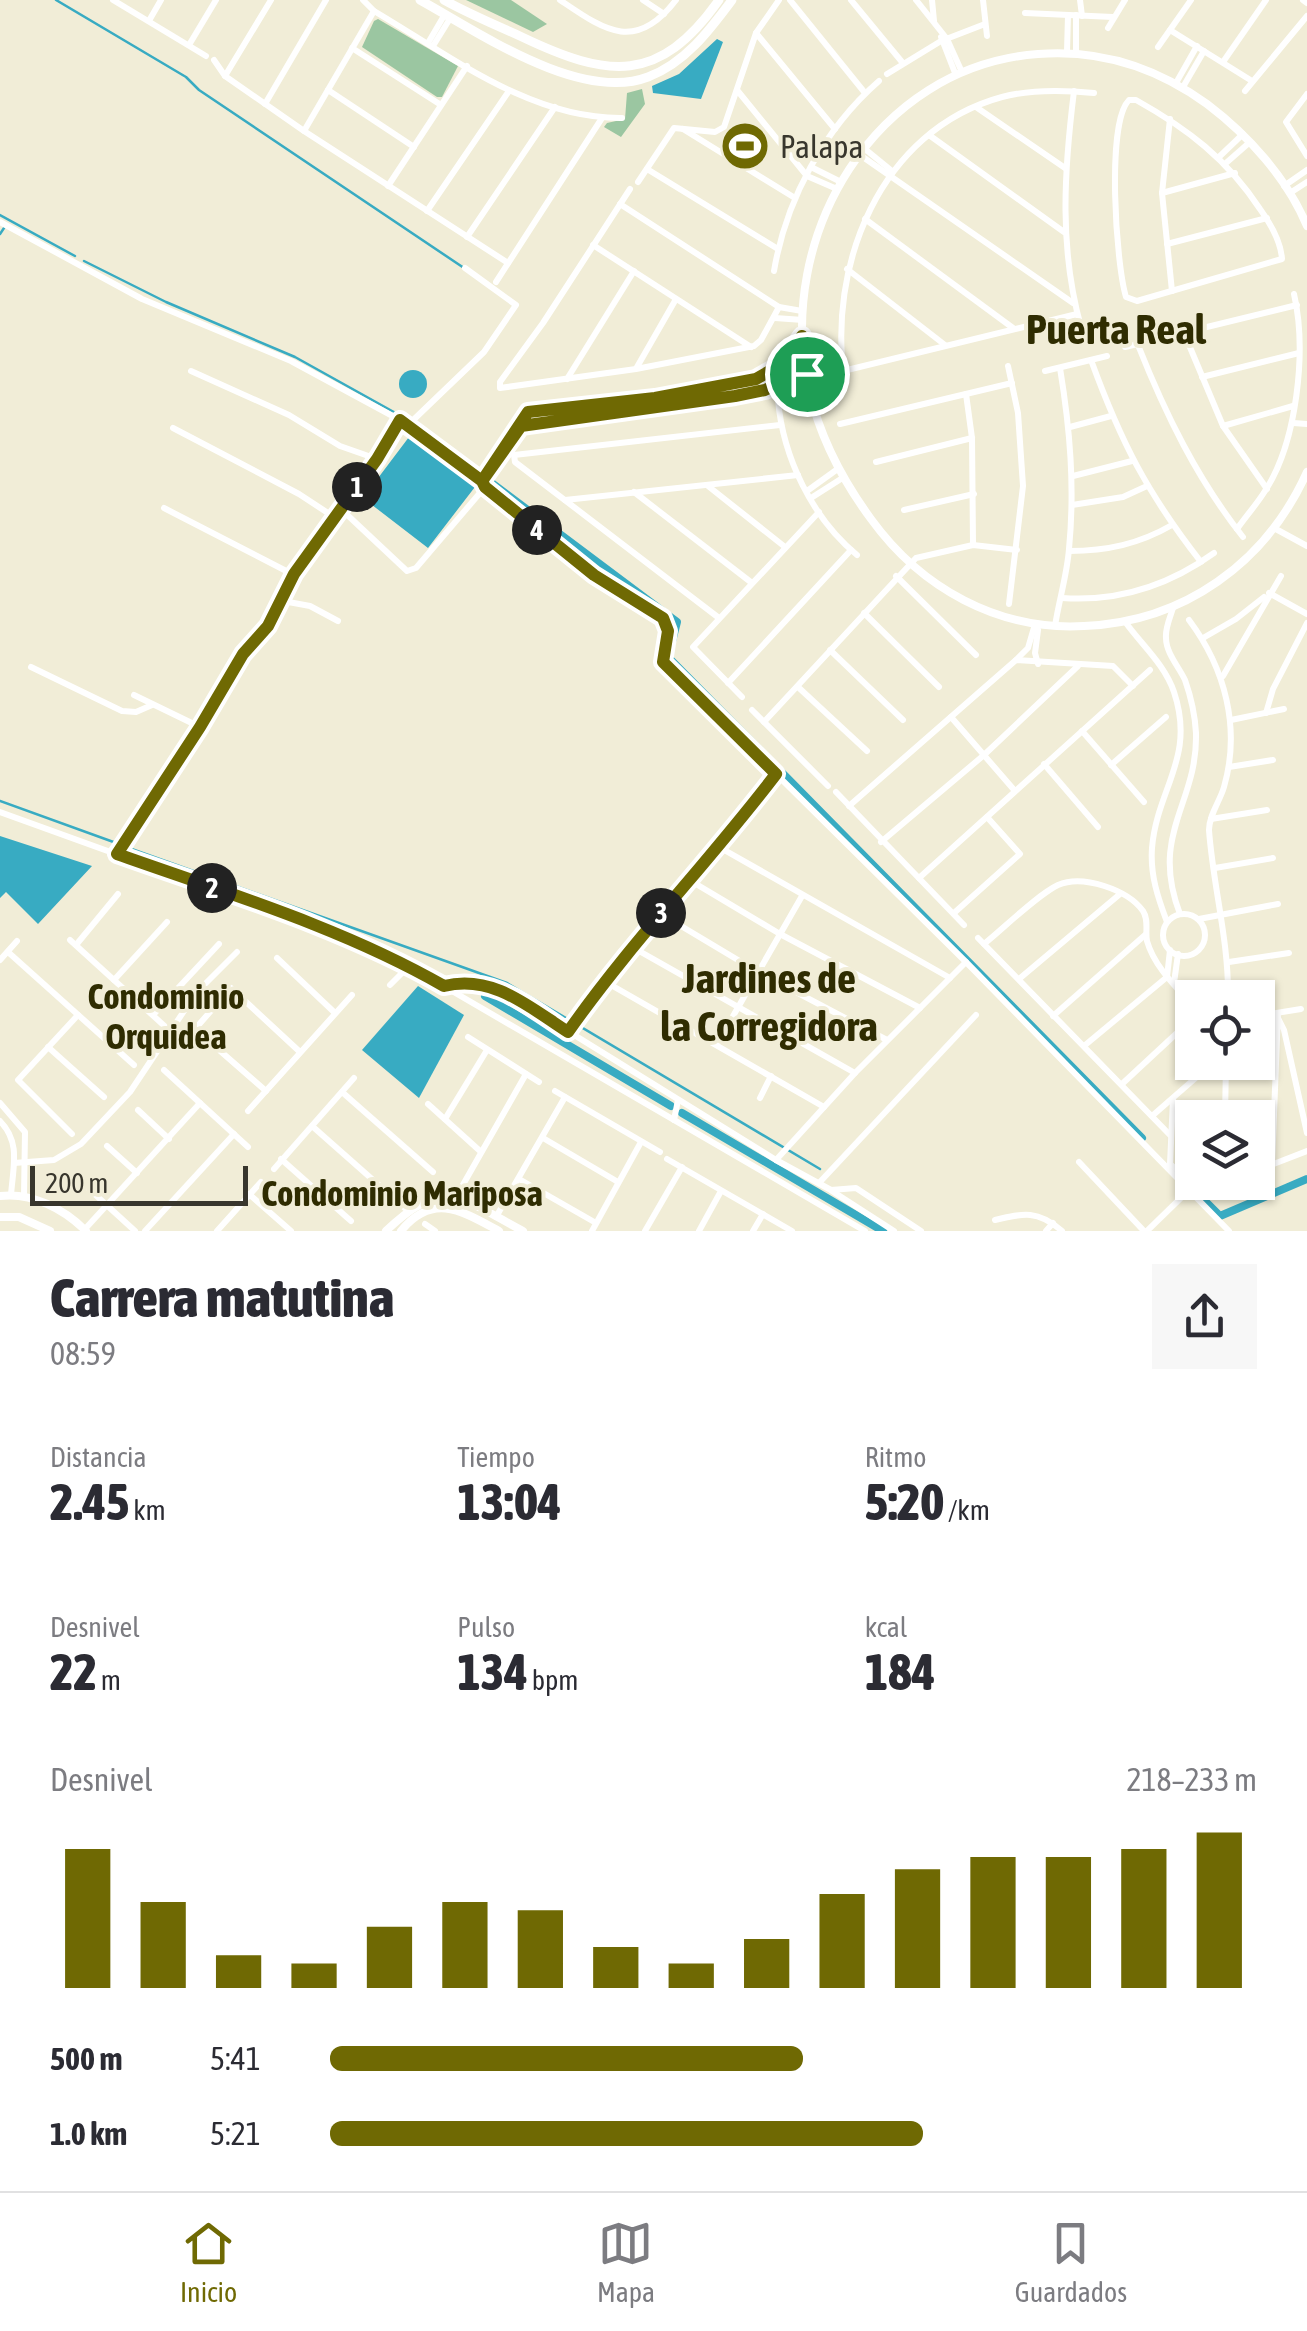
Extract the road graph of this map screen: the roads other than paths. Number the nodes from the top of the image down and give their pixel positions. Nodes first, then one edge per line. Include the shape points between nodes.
1 (113, 0) edge
2 (161, 0) edge
3 (216, 0) edge
4 (271, 0) edge
5 (326, 0) edge
6 (363, 0) edge
7 (420, 0) edge
8 (444, 0) edge
9 (560, 0) edge
10 (643, 0) edge
11 (676, 0) edge
12 (719, 0) edge
13 (732, 0) edge
14 (780, 0) edge
15 (790, 0) edge
16 (851, 0) edge
17 (916, 0) edge
18 (932, 0) edge
19 (983, 0) edge
20 (1032, 0) edge
21 (1080, 0) edge
22 (1125, 0) edge
23 (1191, 0) edge
24 (1266, 0) edge
25 (374, 11) junction
26 (664, 14) junction
27 (1075, 15) junction
28 (448, 16) junction
29 (1307, 16) edge
30 (1113, 18) junction
31 (150, 20) junction
32 (934, 22) junction
33 (985, 24) junction
34 (1108, 28) dead end
35 (1170, 30) junction
36 (756, 33) junction
37 (987, 36) dead end
38 (943, 38) junction
39 (430, 44) junction
40 (189, 45) junction
41 (1072, 47) junction
42 (352, 48) junction
43 (1158, 48) dead end
44 (1200, 49) junction
45 (553, 52) junction
46 (902, 62) junction
47 (1223, 62) junction
48 (467, 66) junction
49 (546, 66) junction
50 (956, 68) junction
51 (886, 74) dead end
52 (225, 76) junction
53 (879, 81) dead end
54 (1252, 81) junction
55 (1181, 82) junction
56 (328, 90) junction
57 (737, 90) junction
58 (509, 91) junction
59 (1074, 91) junction
60 (1245, 91) dead end
61 (865, 93) junction
62 (1094, 93) dead end
63 (1307, 94) edge
64 (265, 104) junction
65 (441, 105) junction
66 (976, 106) junction
67 (555, 107) junction
68 (602, 118) junction
69 (622, 118) dead end
70 (1170, 119) junction
71 (682, 128) junction
72 (835, 129) junction
73 (304, 131) junction
74 (929, 135) junction
75 (1243, 142) junction
76 (414, 147) junction
77 (865, 154) junction
78 (1220, 156) junction
79 (1307, 156) edge
80 (1226, 163) junction
81 (811, 167) junction
82 (1064, 168) junction
83 (647, 169) junction
84 (1307, 170) edge
85 (890, 174) junction
86 (1234, 174) junction
87 (807, 176) junction
88 (638, 182) dead end
89 (1307, 182) edge
90 (835, 184) junction
91 (388, 186) junction
92 (1290, 187) junction
93 (630, 189) dead end
94 (1162, 193) junction
95 (794, 198) junction
96 (620, 204) junction
97 (427, 211) junction
98 (1266, 218) junction
99 (865, 219) junction
100 (0, 222) edge
101 (1307, 226) edge
102 (1064, 232) junction
103 (468, 237) junction
104 (1167, 244) junction
105 (594, 246) junction
106 (778, 250) junction
107 (508, 263) junction
108 (465, 268) dead end
109 (847, 269) junction
110 (634, 271) junction
111 (774, 271) dead end
112 (496, 282) dead end
113 (1172, 291) junction
114 (1294, 294) dead end
115 (676, 299) junction
116 (1073, 303) junction
117 (1297, 304) junction
118 (778, 307) junction
119 (1077, 314) junction
120 (799, 316) junction
121 (775, 318) junction
122 (1080, 327) dead end
123 (1014, 328) junction
124 (1184, 333) junction
125 (802, 336) junction
126 (1138, 345) junction
127 (946, 346) junction
128 (751, 347) junction
129 (1125, 348) dead end
130 (1299, 353) junction
131 (1106, 356) dead end
132 (1091, 360) junction
133 (1008, 366) dead end
134 (636, 368) junction
135 (1060, 368) junction
136 (191, 370) dead end
137 (843, 370) junction
138 (1045, 371) dead end
139 (807, 374) junction
140 (1202, 377) junction
141 (568, 380) junction
142 (845, 383) dead end
143 (1012, 383) junction
144 (966, 394) junction
145 (778, 400) dead end
146 (630, 401) junction
147 (1293, 409) junction
148 (630, 412) junction
149 (1307, 415) edge
150 (1111, 416) junction
151 (400, 420) junction
152 (1293, 422) junction
153 (780, 424) junction
154 (840, 424) dead end
155 (1307, 424) edge
156 (407, 426) junction
157 (521, 426) junction
158 (1223, 426) junction
159 (174, 428) dead end
160 (1070, 428) junction
161 (972, 438) junction
162 (377, 459) junction
163 (1132, 461) junction
164 (876, 462) dead end
165 (841, 472) junction
166 (798, 475) junction
167 (1306, 475) edge
168 (1073, 476) junction
169 (483, 484) junction
170 (706, 486) junction
171 (1146, 486) junction
172 (1267, 488) junction
173 (633, 492) junction
174 (974, 494) junction
175 (809, 495) junction
176 (564, 500) junction
177 (1072, 505) junction
178 (164, 508) dead end
179 (341, 509) junction
180 (904, 510) dead end
181 (819, 512) junction
182 (334, 517) junction
183 (1172, 525) junction
184 (1274, 528) junction
185 (1237, 529) junction
186 (1243, 537) dead end
187 (973, 546) junction
188 (1307, 546) edge
189 (785, 547) junction
190 (1017, 550) junction
191 (1069, 551) junction
192 (1214, 553) dead end
193 (1201, 562) junction
194 (909, 563) junction
195 (294, 574) junction
196 (896, 576) junction
197 (1281, 576) dead end
198 (752, 583) junction
199 (1269, 593) junction
200 (1062, 598) junction
201 (283, 601) junction
202 (1009, 604) dead end
203 (1173, 608) junction
204 (864, 614) junction
205 (1307, 614) edge
206 (720, 618) junction
207 (1189, 620) dead end
208 (338, 621) dead end
209 (1126, 623) junction
210 (1307, 623) edge
211 (1037, 624) junction
212 (1055, 624) junction
213 (1035, 636) junction
214 (1202, 638) junction
215 (830, 650) junction
216 (976, 655) dead end
217 (1016, 660) junction
218 (1038, 664) junction
219 (1078, 666) junction
220 (31, 667) dead end
221 (1150, 670) dead end
222 (1222, 677) junction
223 (728, 683) junction
224 (1133, 686) junction
225 (798, 687) junction
226 (939, 687) dead end
227 (134, 694) dead end
228 (742, 697) dead end
229 (152, 705) junction
230 (1284, 709) dead end
231 (752, 710) dead end
232 (1266, 713) junction
233 (1166, 717) dead end
234 (951, 718) junction
235 (902, 720) dead end
236 (1230, 720) junction
237 (764, 722) junction
238 (200, 727) junction
239 (1082, 731) junction
240 (867, 751) dead end
241 (984, 755) junction
242 (1272, 760) dead end
243 (1044, 764) junction
244 (1112, 764) junction
245 (1229, 767) junction
246 (776, 774) junction
247 (828, 786) dead end
248 (1014, 791) junction
249 (836, 792) dead end
250 (1144, 802) dead end
251 (849, 806) junction
252 (1267, 810) dead end
253 (0, 812) edge
254 (987, 817) junction
255 (1210, 820) junction
256 (1098, 827) dead end
257 (881, 842) junction
258 (719, 847) junction
259 (117, 854) junction
260 (1273, 858) dead end
261 (1215, 868) junction
262 (919, 878) junction
263 (690, 881) junction
264 (1121, 893) junction
265 (118, 894) dead end
266 (802, 896) junction
267 (1278, 904) dead end
268 (954, 913) junction
269 (660, 914) junction
270 (1180, 914) junction
271 (1221, 914) junction
272 (1198, 920) junction
273 (167, 922) dead end
274 (1167, 922) junction
275 (964, 925) dead end
276 (780, 934) junction
277 (1146, 934) junction
278 (17, 942) dead end
279 (219, 944) dead end
280 (632, 947) junction
281 (8, 952) junction
282 (236, 952) dead end
283 (1174, 952) junction
284 (1289, 953) dead end
285 (277, 958) dead end
286 (0, 960) edge
287 (966, 962) junction
288 (1229, 962) junction
289 (410, 966) junction
290 (758, 972) junction
291 (1167, 977) junction
292 (950, 978) junction
293 (1019, 979) junction
294 (114, 980) junction
295 (1228, 980) edge
296 (604, 981) junction
297 (1174, 984) joint
298 (390, 985) dead end
299 (444, 986) junction
300 (196, 993) junction
301 (352, 995) dead end
302 (211, 1008) junction
303 (738, 1008) junction
304 (920, 1008) junction
305 (1301, 1009) dead end
306 (335, 1013) junction
307 (78, 1015) junction
308 (153, 1015) junction
309 (976, 1015) dead end
310 (1054, 1016) junction
311 (1278, 1016) junction
312 (167, 1028) junction
313 (568, 1032) junction
314 (1175, 1035) edge
315 (468, 1037) dead end
316 (887, 1040) junction
317 (717, 1044) junction
318 (1084, 1046) junction
319 (48, 1047) junction
320 (488, 1050) junction
321 (300, 1052) junction
322 (134, 1065) dead end
323 (164, 1070) dead end
324 (854, 1073) junction
325 (526, 1074) junction
326 (771, 1076) junction
327 (354, 1078) dead end
328 (1193, 1080) edge
329 (539, 1082) dead end
330 (1122, 1084) junction
331 (266, 1092) junction
332 (342, 1092) junction
333 (556, 1092) dead end
334 (104, 1097) dead end
335 (565, 1097) junction
336 (760, 1098) dead end
337 (1173, 1099) junction
338 (678, 1100) junction
339 (1275, 1100) edge
340 (0, 1103) edge
341 (200, 1103) junction
342 (428, 1104) dead end
343 (824, 1107) junction
344 (138, 1110) dead end
345 (248, 1111) dead end
346 (1152, 1116) junction
347 (445, 1119) junction
348 (674, 1120) junction
349 (0, 1121) edge
350 (312, 1126) junction
351 (1307, 1133) edge
352 (72, 1134) dead end
353 (234, 1134) junction
354 (1170, 1135) junction
355 (169, 1138) junction
356 (542, 1138) junction
357 (641, 1142) junction
358 (107, 1146) dead end
359 (248, 1147) dead end
360 (1307, 1151) edge
361 (480, 1152) junction
362 (281, 1159) junction
363 (776, 1160) junction
364 (14, 1162) junction
365 (27, 1162) junction
366 (1078, 1162) dead end
367 (1275, 1163) edge
368 (682, 1167) junction
369 (274, 1168) dead end
370 (1175, 1168) edge
371 (433, 1172) dead end
372 (137, 1173) junction
373 (77, 1178) dead end
374 (519, 1179) junction
375 (1175, 1180) edge
376 (260, 1182) dead end
377 (618, 1182) junction
378 (819, 1183) junction
379 (722, 1190) junction
380 (831, 1190) junction
381 (458, 1192) junction
382 (249, 1194) junction
383 (10, 1195) junction
384 (0, 1196) edge
385 (24, 1196) junction
386 (1179, 1200) edge
387 (1195, 1200) edge
388 (107, 1206) junction
389 (407, 1210) junction
390 (499, 1213) junction
391 (763, 1214) junction
392 (3, 1216) edge
393 (70, 1216) junction
394 (994, 1220) dead end
395 (350, 1221) dead end
396 (596, 1222) junction
397 (1053, 1223) junction
398 (425, 1224) dead end
399 (68, 1229) edge
400 (86, 1230) edge
401 (218, 1230) edge
402 (50, 1231) edge
403 (134, 1231) edge
404 (145, 1231) edge
405 (291, 1231) edge
406 (386, 1231) edge
407 (400, 1231) edge
408 (436, 1231) edge
409 (498, 1231) edge
410 (524, 1231) edge
411 (592, 1231) edge
412 (644, 1231) edge
413 (699, 1231) edge
414 (753, 1231) edge
415 (792, 1231) edge
416 (865, 1231) edge
417 (894, 1231) edge
418 (922, 1231) edge
419 (1046, 1231) edge
420 (1062, 1231) edge
421 (1146, 1231) edge
422 (1228, 1231) edge

1 - 31 street
2 - 31 street
3 - 40 street
4 - 52 street
5 - 64 street
6 - 25 street
7 - 28 main road
8 - 45 main road
9 - 26 street via 611,32 638,29
10 - 26 street
11 - 26 street
12 - 45 main road via 694,32 647,61 591,66
13 - 49 main road via 696,44 649,77 609,84
14 - 36 street
15 - 61 street
16 - 46 street
17 - 32 street
18 - 32 street
19 - 33 street
20 - 27 street via 1029,13
21 - 27 street
22 - 30 street
23 - 35 street
24 - 47 street
25 - 39 street
25 - 42 street
27 - 30 street
27 - 41 street
28 - 39 street
28 - 49 main road
29 - 54 street
30 - 34 street
31 - 40 street
32 - 38 street
33 - 37 street
33 - 38 street
35 - 43 street
35 - 44 street
36 - 57 street
36 - 72 street
38 - 46 street
38 - 50 street
39 - 48 street
40 - 52 street
41 - 50 street
41 - 55 street
42 - 56 street
42 - 65 street
44 - 47 street
44 - 55 street
45 - 49 main road
46 - 51 street
47 - 54 street
48 - 58 street
48 - 65 street
50 - 77 street via 912,100
52 - 64 street
53 - 61 street
54 - 60 street
55 - 75 street
56 - 73 street
56 - 76 street
57 - 71 street via 721,130
57 - 87 street
58 - 67 street
58 - 97 street
59 - 62 street
59 - 66 street via 1040,91
59 - 82 street
61 - 72 street
63 - 79 street via 1286,120
64 - 73 street
65 - 76 street
66 - 74 street
66 - 82 street
67 - 68 street
67 - 103 street
68 - 69 street
68 - 107 street
70 - 78 street
70 - 94 street
70 - 113 street via 1136,100 1123,105 1116,216 1126,297 1137,301
71 - 83 street via 674,128
71 - 95 street
72 - 81 street
73 - 91 street
74 - 85 street
74 - 102 street
75 - 78 street
75 - 80 street
75 - 92 street
76 - 91 street
77 - 85 street
77 - 90 street
78 - 80 street
80 - 86 street
81 - 87 street
81 - 90 street
82 - 102 street
83 - 88 street
83 - 106 street
84 - 92 street
85 - 99 street
85 - 116 street
86 - 94 street
86 - 98 street
87 - 90 street
87 - 95 street
89 - 92 street
90 - 120 street
91 - 97 street
92 - 101 street
93 - 96 street
94 - 104 street
95 - 106 street
96 - 105 street
96 - 118 street
97 - 103 street
98 - 104 street
98 - 113 street via 1280,261
99 - 109 street
99 - 123 street
100 - 151 street via 142,299 291,360
102 - 116 street
103 - 107 street
104 - 113 street
105 - 110 street
105 - 141 street via 500,384 504,390
106 - 111 street
107 - 112 street
108 - 156 street via 516,304 484,352
109 - 127 street
109 - 137 street
110 - 115 street
110 - 141 street
114 - 117 street
115 - 128 street
115 - 134 street
116 - 119 street
117 - 124 street
117 - 130 street
118 - 120 street
118 - 121 street
119 - 122 street
119 - 123 street
120 - 121 street
120 - 125 street
121 - 128 street
123 - 127 street
124 - 126 street
124 - 140 street
125 - 139 street
125 - 146 street via 782,364 756,379
126 - 129 street
126 - 185 street via 1164,409
127 - 137 street
128 - 134 street
130 - 140 street
130 - 147 street
131 - 132 street
132 - 135 street
132 - 150 street
133 - 143 street
134 - 141 street
135 - 138 street
135 - 160 street
136 - 162 street
137 - 142 street
139 - 148 street via 765,390
139 - 165 street
140 - 158 street
143 - 144 street
143 - 190 street via 1023,486
144 - 154 street
144 - 161 street
145 - 153 street
146 - 148 street
146 - 157 street via 528,412
147 - 149 street
147 - 152 street
147 - 158 street
148 - 157 street
150 - 160 street
150 - 163 street
151 - 156 street
151 - 162 street
152 - 155 street
152 - 172 street
153 - 166 street
153 - 176 street via 514,455 514,462
156 - 169 street
157 - 169 street
158 - 172 street
159 - 182 street
160 - 168 street
161 - 164 street
161 - 174 street
162 - 179 street
163 - 168 street
163 - 171 street
165 - 175 street
165 - 194 street via 886,541
166 - 170 street
166 - 175 street
167 - 184 street
168 - 177 street
169 - 179 street via 408,571
169 - 246 street via 586,569 663,618 663,662
170 - 173 street
170 - 189 street
171 - 177 street
171 - 183 street
172 - 185 street
173 - 176 street
173 - 198 street
174 - 180 street
174 - 187 street
175 - 181 street
176 - 206 street
177 - 191 street
178 - 195 street
179 - 182 street
181 - 189 street
181 - 223 street via 854,552
182 - 195 street
183 - 191 street via 1106,551
183 - 193 street
184 - 188 street
184 - 203 street via 1239,567
185 - 186 street
187 - 190 street
187 - 194 street
189 - 198 street
190 - 202 street
191 - 200 street
192 - 193 street
193 - 200 street via 1163,584 1118,597
194 - 196 street
194 - 211 street via 964,602
195 - 201 street
196 - 204 street
196 - 216 street
197 - 199 street
198 - 206 street
199 - 205 street
199 - 214 street
199 - 222 street
200 - 212 street
201 - 208 street
201 - 238 street
203 - 209 street
203 - 270 street via 1167,645 1184,678 1196,731 1196,755 1170,847
204 - 215 street
204 - 226 street
206 - 223 street via 693,647
207 - 214 street
209 - 212 street
209 - 274 street via 1173,688 1180,719 1179,760 1152,844 1155,889
210 - 232 street
211 - 212 street
211 - 213 street
213 - 217 street
213 - 218 street
214 - 222 street
215 - 225 street
215 - 235 street
217 - 218 street
217 - 234 street
218 - 219 street
219 - 224 street via 1112,666
219 - 241 street
220 - 229 street via 122,711
221 - 224 street
222 - 236 street
223 - 228 street
224 - 239 street
225 - 237 street
225 - 240 street
227 - 229 street
229 - 238 street
230 - 232 street
231 - 237 street
232 - 236 street
233 - 244 street
234 - 241 street
234 - 251 street
236 - 245 street
237 - 247 street
238 - 259 street
239 - 243 street
239 - 244 street
241 - 248 street
241 - 257 street
242 - 245 street
243 - 248 street
243 - 256 street
244 - 250 street
245 - 255 street
246 - 258 street
246 - 287 street
248 - 254 street
249 - 251 street
251 - 257 street
252 - 255 street
253 - 259 street
254 - 262 street
254 - 268 street via 1020,854
255 - 261 street
257 - 262 street
258 - 263 street
258 - 266 street
259 - 289 street
260 - 261 street
261 - 271 street
262 - 268 street
263 - 269 street
263 - 276 street
264 - 277 street via 1144,912
264 - 293 street
264 - 293 street via 1059,884 981,941
265 - 294 street via 73,942
266 - 276 street
266 - 292 street
267 - 271 street
268 - 275 street
269 - 280 street
269 - 290 street
270 - 272 street
270 - 274 street
271 - 272 street
271 - 288 street
272 - 283 street via 1204,932 1200,948
273 - 294 street
274 - 283 street via 1163,937
276 - 290 street
276 - 304 street
277 - 291 street
277 - 310 street
278 - 281 street
279 - 308 street
280 - 296 street
280 - 303 street
281 - 286 street
281 - 307 street
282 - 300 street
283 - 291 street
283 - 297 street
284 - 288 street
285 - 306 street
287 - 292 street
287 - 375 street
288 - 295 street
289 - 298 street
289 - 299 street
290 - 303 street
290 - 316 street
291 - 297 street
291 - 318 street
292 - 304 street
293 - 310 street
294 - 308 street
296 - 313 street
296 - 317 street
299 - 313 street via 500,989
299 - 348 street
300 - 302 street
300 - 312 street
301 - 306 street
302 - 321 street via 231,988
302 - 331 street via 195,1029
303 - 317 street
303 - 324 street
304 - 316 street
305 - 311 street
306 - 321 street
307 - 319 street
307 - 322 street
308 - 312 street
309 - 378 street
310 - 318 street
311 - 339 street
311 - 351 street
312 - 365 street via 130,1092 81,1144 54,1160
313 - 338 street
314 - 330 street
315 - 320 street
316 - 324 street
317 - 326 street
318 - 330 street
319 - 334 street
319 - 352 street via 18,1082
320 - 325 street
320 - 347 street
321 - 331 street
323 - 341 street
324 - 343 street
325 - 329 street
325 - 361 street
326 - 336 street
326 - 343 street
327 - 332 street
328 - 337 street
330 - 346 street
331 - 345 street
332 - 350 street
332 - 371 street
333 - 335 street
335 - 356 street
335 - 357 street
337 - 346 street
337 - 354 street
338 - 348 street
338 - 363 street
340 - 365 street via 25,1132
341 - 353 street
341 - 355 street
342 - 347 street
343 - 363 street
344 - 355 street
346 - 354 street
347 - 361 street
348 - 416 street
349 - 364 street via 10,1131
350 - 362 street
350 - 389 street
353 - 359 street
353 - 404 street
354 - 370 street
355 - 372 street
356 - 374 street
356 - 377 street
357 - 368 street
357 - 377 street
358 - 372 street
360 - 367 street
361 - 381 street
362 - 369 street
362 - 395 street
363 - 378 street
364 - 365 street
364 - 383 street
365 - 385 street
366 - 421 street
368 - 379 street
368 - 412 street
372 - 388 street
373 - 388 street
374 - 390 street
374 - 396 street
376 - 382 street
377 - 396 street
378 - 380 street
379 - 391 street
379 - 413 street
380 - 417 street
380 - 418 street via 856,1188
381 - 389 street
381 - 390 street
382 - 401 street
382 - 405 street
383 - 384 street
383 - 385 street
385 - 393 street
386 - 421 street
387 - 422 street
388 - 400 street
388 - 403 street
389 - 406 street
390 - 410 street
391 - 414 street
391 - 415 street
392 - 402 street via 20,1216
393 - 399 street
393 - 400 street
394 - 397 street via 1028,1213
396 - 411 street
397 - 419 street
397 - 420 street
398 - 408 street
407 - 409 street via 434,1208 449,1208

